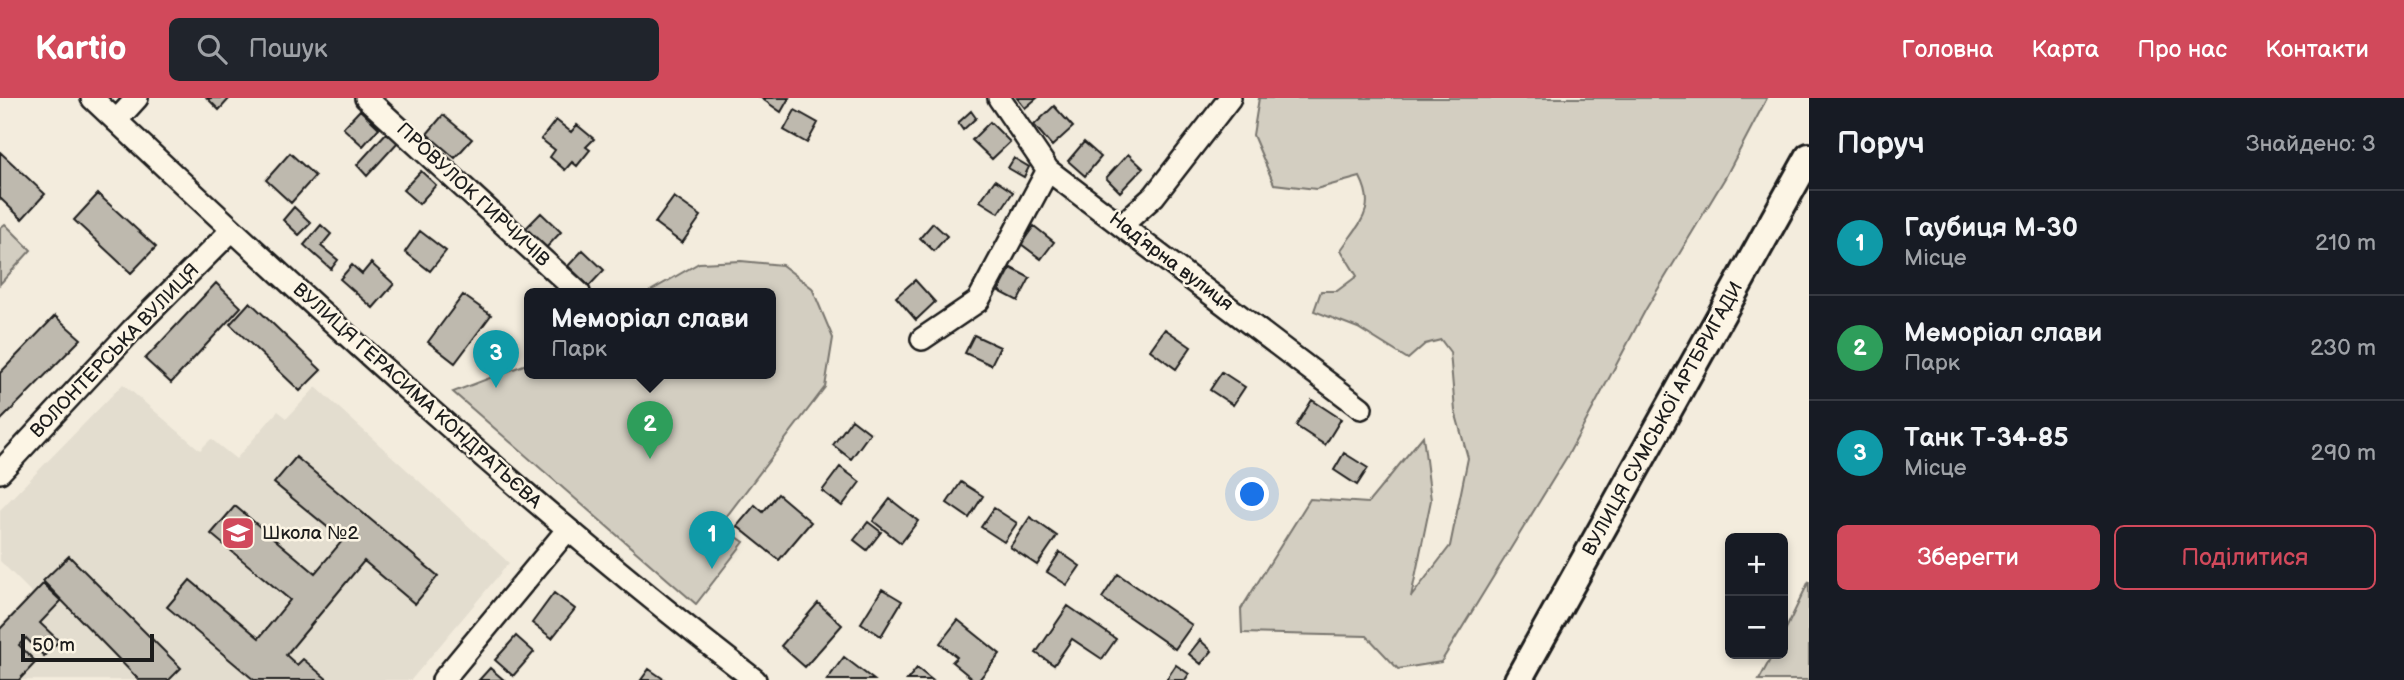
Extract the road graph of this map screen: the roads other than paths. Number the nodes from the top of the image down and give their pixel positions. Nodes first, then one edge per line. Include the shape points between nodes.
1 (92, 98) edge
2 (137, 98) edge
3 (366, 98) edge
4 (999, 98) edge
5 (1230, 98) edge
6 (116, 121) junction
7 (1809, 157) edge
8 (1048, 170) junction
9 (1123, 225) junction
10 (231, 231) junction
11 (574, 288) edge
12 (922, 339) dead end
13 (1361, 408) dead end
14 (0, 472) edge
15 (568, 529) junction
16 (443, 680) edge
17 (755, 680) edge
18 (1518, 680) edge

1 - 6 street, ВУЛИЦЯ ГЕРАСИМА КОНДРАТЬЄВА
2 - 6 street
3 - 11 street, ПРОВУЛОК ГИРЧИЧІВ
4 - 8 street, Надʼярна вулиця
5 - 9 street via 1154,196
6 - 10 street, ВУЛИЦЯ ГЕРАСИМА КОНДРАТЬЄВА
7 - 18 main road, ВУЛИЦЯ СУМСЬКОЇ АРТБРИГАДИ
8 - 9 street, Надʼярна вулиця
8 - 12 street via 978,301
9 - 13 street, Надʼярна вулиця
10 - 14 street, ВОЛОНТЕРСЬКА ВУЛИЦЯ
10 - 15 street, ВУЛИЦЯ ГЕРАСИМА КОНДРАТЬЄВА
15 - 16 street
15 - 17 street, ВУЛИЦЯ ГЕРАСИМА КОНДРАТЬЄВА

